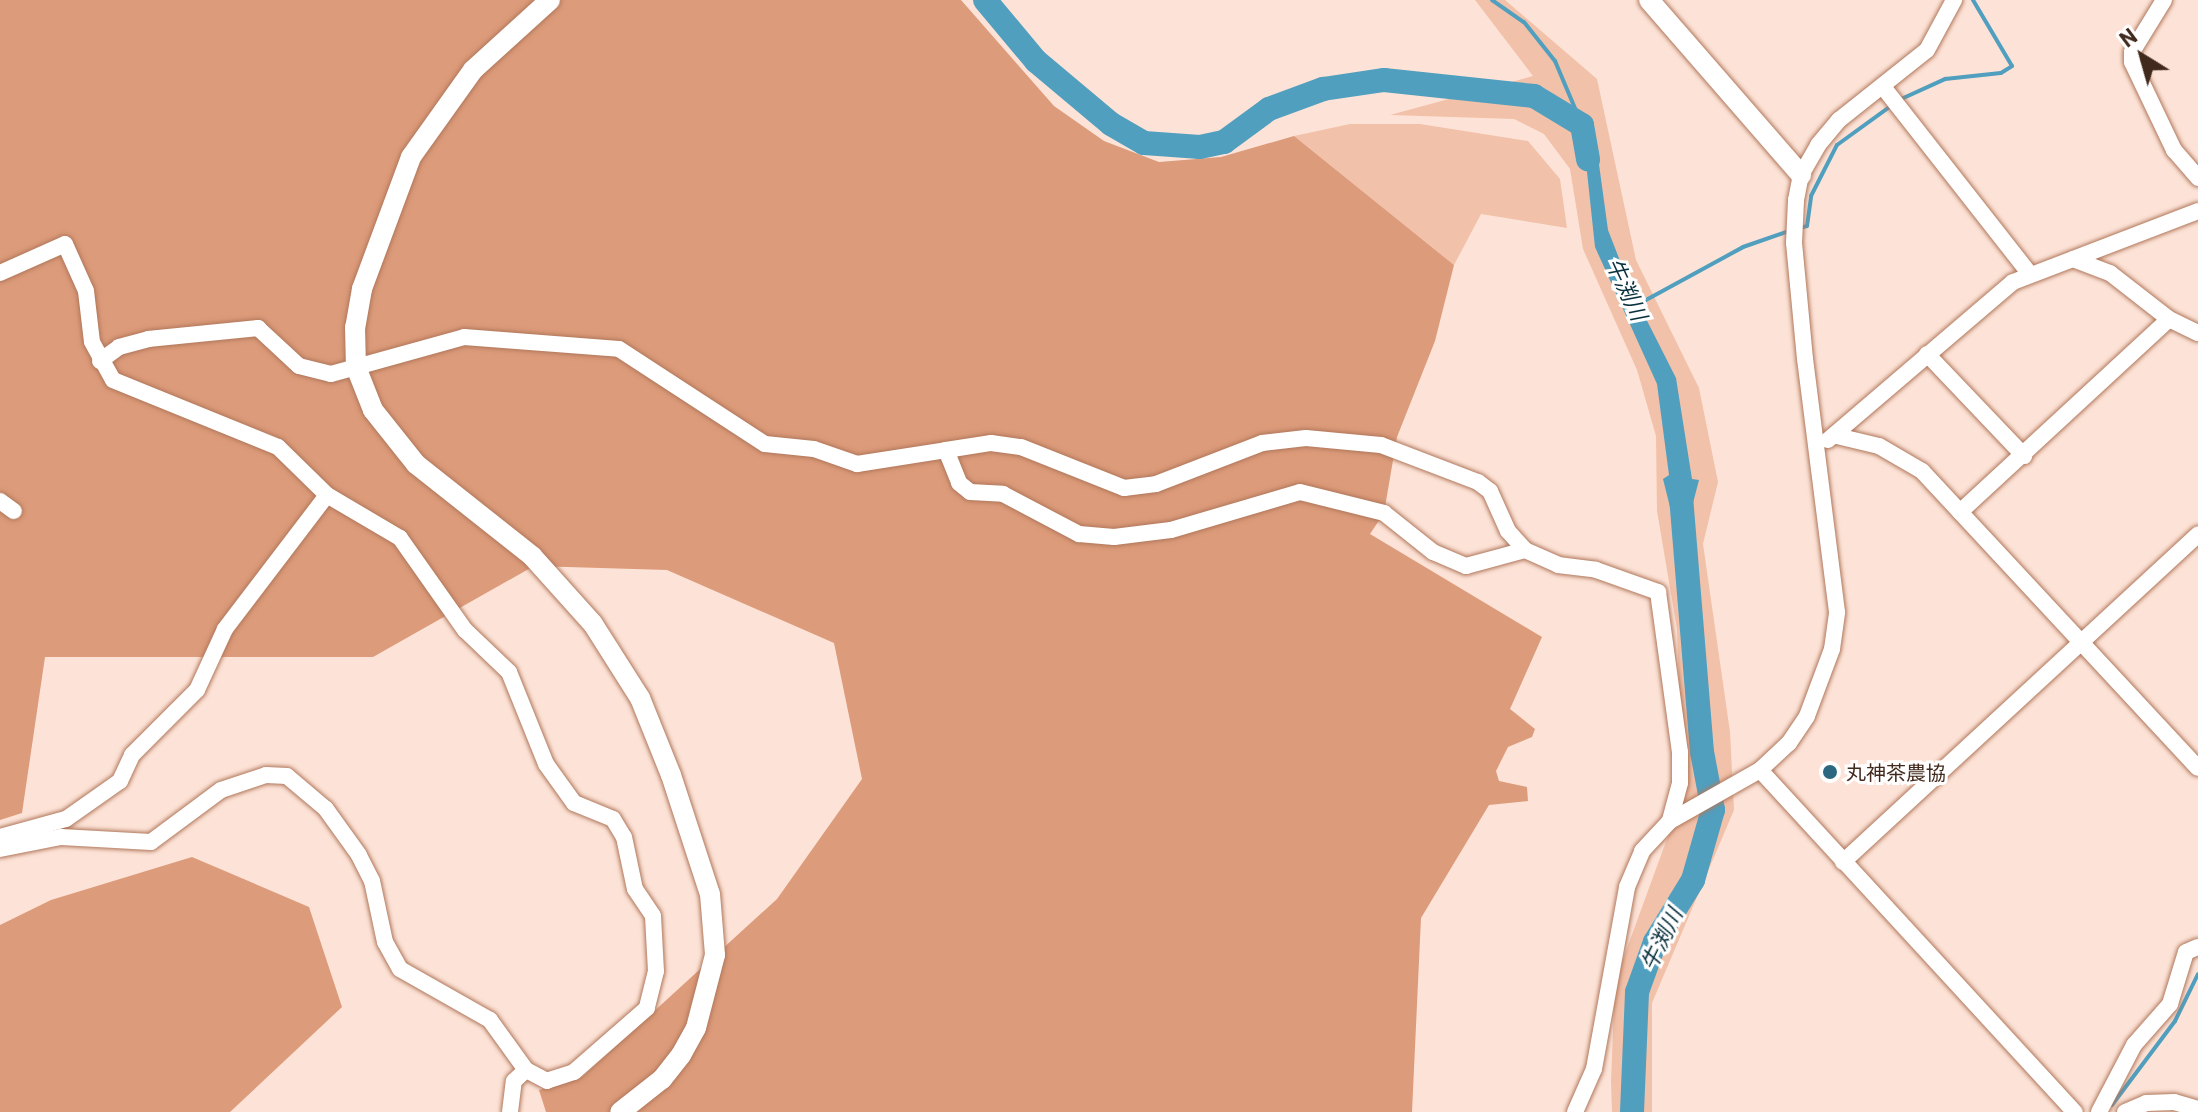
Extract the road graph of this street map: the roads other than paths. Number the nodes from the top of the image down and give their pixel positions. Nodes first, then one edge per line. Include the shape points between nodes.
1 (550, 0) edge
2 (1649, 0) edge
3 (1954, 0) edge
4 (2164, 0) edge
5 (1884, 88) junction
6 (1801, 175) junction
7 (2198, 178) edge
8 (2198, 211) edge
9 (2073, 259) junction
10 (0, 273) edge
11 (2029, 273) junction
12 (2169, 319) junction
13 (2198, 333) edge
14 (1927, 354) junction
15 (100, 361) junction
16 (356, 367) junction
17 (1837, 436) junction
18 (1820, 445) junction
19 (946, 450) junction
20 (2024, 456) junction
21 (327, 495) junction
22 (1960, 512) junction
23 (2198, 534) edge
24 (1525, 550) junction
25 (2083, 643) junction
26 (2198, 768) edge
27 (1760, 770) junction
28 (1670, 821) junction
29 (0, 837) edge
30 (0, 849) edge
31 (1843, 862) junction
32 (2198, 947) edge
33 (526, 1070) junction
34 (2198, 1109) edge
35 (510, 1112) edge
36 (620, 1112) edge
37 (1575, 1112) edge
38 (2075, 1112) edge
39 (2099, 1112) edge
40 (2125, 1112) edge

1 - 16 street via 473,70 411,157 362,289 355,327
2 - 6 street
3 - 5 street via 1927,50
4 - 7 street via 2132,52 2132,62 2174,150
5 - 6 street via 1839,120
5 - 11 street
6 - 18 street via 1794,243
8 - 9 street
9 - 11 street
9 - 12 street via 2110,273
10 - 15 street via 65,244 86,291
11 - 14 street
12 - 13 street
12 - 20 street
14 - 17 street via 1852,416
14 - 20 street
15 - 16 street via 119,347 148,339 258,328 299,366 331,374
15 - 21 street via 113,380 131,390 156,393 211,423 249,432 278,447
16 - 19 street via 464,337 619,349 765,444 814,449 857,464
16 - 36 street via 373,410 407,455 532,556 593,624 640,698 671,775 710,894 715,955 696,1028 681,1055 662,1079
17 - 18 street
17 - 22 street via 1906,458
18 - 27 street via 1837,612 1832,649 1807,716 1789,743
19 - 24 street via 991,443 1021,447 1124,488 1156,484 1262,443 1306,438 1381,445 1478,482 1490,491 1508,531
19 - 24 street via 959,483 970,492 1003,494 1079,534 1114,537 1171,530 1300,492 1384,513 1433,552 1466,566
20 - 22 street
21 - 29 street via 225,629 197,690 132,755 120,781 66,819
21 - 33 street via 400,538 465,630 509,672 546,764 574,803 613,819 624,837 635,889 653,916 656,971 647,1008 574,1072 547,1081
22 - 25 street
23 - 25 street
24 - 28 street via 1658,592 1680,752 1680,783
25 - 26 street
25 - 31 street
27 - 28 street
27 - 31 street
28 - 37 street via 1642,851 1627,887 1594,1069
30 - 33 street via 61,837 151,842 221,790 266,775 287,776 326,809 359,855 372,881 385,942 400,969 490,1020
31 - 38 street
32 - 39 street via 2186,952 2170,1004 2134,1045
33 - 35 street via 514,1081
34 - 40 street via 2174,1102 2146,1103

